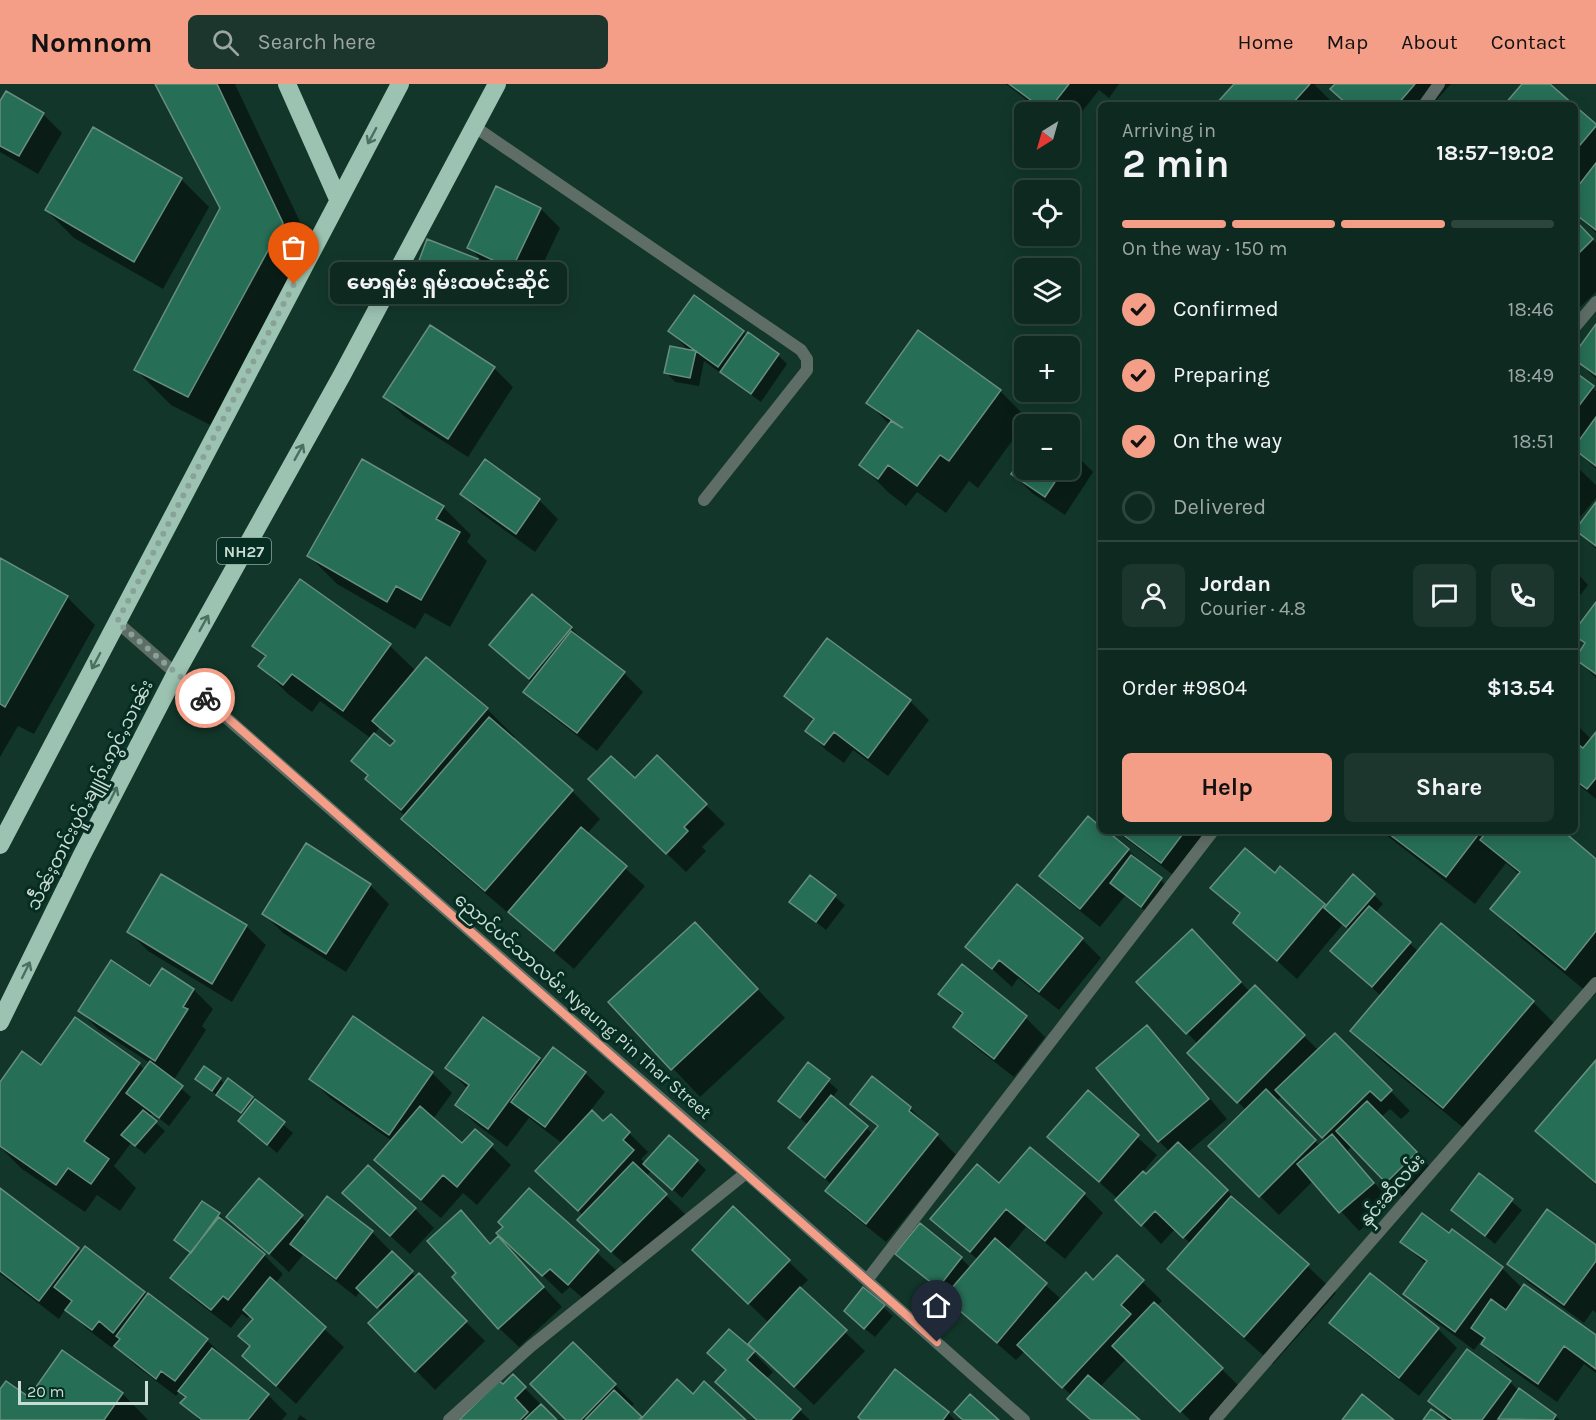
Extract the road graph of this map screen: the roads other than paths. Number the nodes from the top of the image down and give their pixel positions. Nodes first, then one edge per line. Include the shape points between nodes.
1 (287, 84) edge
2 (400, 84) edge
3 (497, 84) edge
4 (1438, 84) edge
5 (1426, 102) edge
6 (475, 127) junction
7 (338, 200) junction
8 (1596, 302) edge
9 (1578, 323) edge
10 (704, 500) dead end
11 (117, 622) junction
12 (176, 673) junction
13 (1211, 834) edge
14 (0, 844) edge
15 (1596, 983) edge
16 (7, 990) edge
17 (0, 1022) edge
18 (746, 1173) junction
19 (867, 1280) junction
20 (449, 1420) edge
21 (1024, 1420) edge
22 (1215, 1420) edge

1 - 7 highway
2 -> 7 highway
3 - 6 highway, သဵႅၼ်ႈတၢင်းပူဝ်ႇၶျူၵ်ႉဢွင်ႇသၢၼ်း / NH27
4 - 5 street
6 - 10 street via 801,350 807,359 807,370
12 -> 6 highway, သဵႅၼ်ႈတၢင်းပူဝ်ႇၶျူၵ်ႉဢွင်ႇသၢၼ်း / NH27
7 - 11 highway
8 - 9 street
11 - 12 street, ညောင်ပင်သာလမ်း Nyaung Pin Thar Street
11 -> 14 highway
16 -> 12 highway, သဵႅၼ်ႈတၢင်းပူဝ်ႇၶျူၵ်ႉဢွင်ႇသၢၼ်း / NH27
12 - 18 street, ညောင်ပင်သာလမ်း Nyaung Pin Thar Street
13 - 19 street
15 - 22 street, နှင်းဆီလမ်း
16 - 17 highway, သဵႅၼ်ႈတၢင်းပူဝ်ႇၶျူၵ်ႉဢွင်ႇသၢၼ်း / NH27
18 - 19 street, ညောင်ပင်သာလမ်း Nyaung Pin Thar Street
18 - 20 street via 530,1347
19 - 21 street, ညောင်ပင်သာလမ်း Nyaung Pin Thar Street

